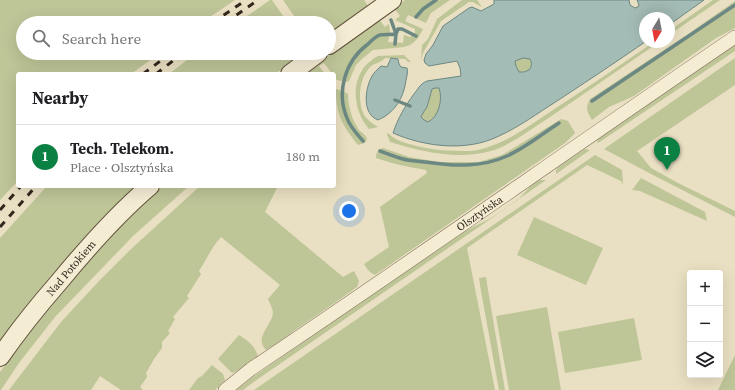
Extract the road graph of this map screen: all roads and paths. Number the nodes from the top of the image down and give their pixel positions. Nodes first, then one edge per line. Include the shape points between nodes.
1 (392, 0) edge
2 (735, 37) edge
3 (336, 40) edge
4 (309, 60) edge
5 (293, 72) edge
6 (148, 188) edge
7 (0, 357) edge
8 (225, 390) edge

1 - 3 main road
2 - 8 street, Olsztyńska via 251,369
4 - 5 main road
6 - 7 main road, Nad Potokiem via 115,218 75,262

